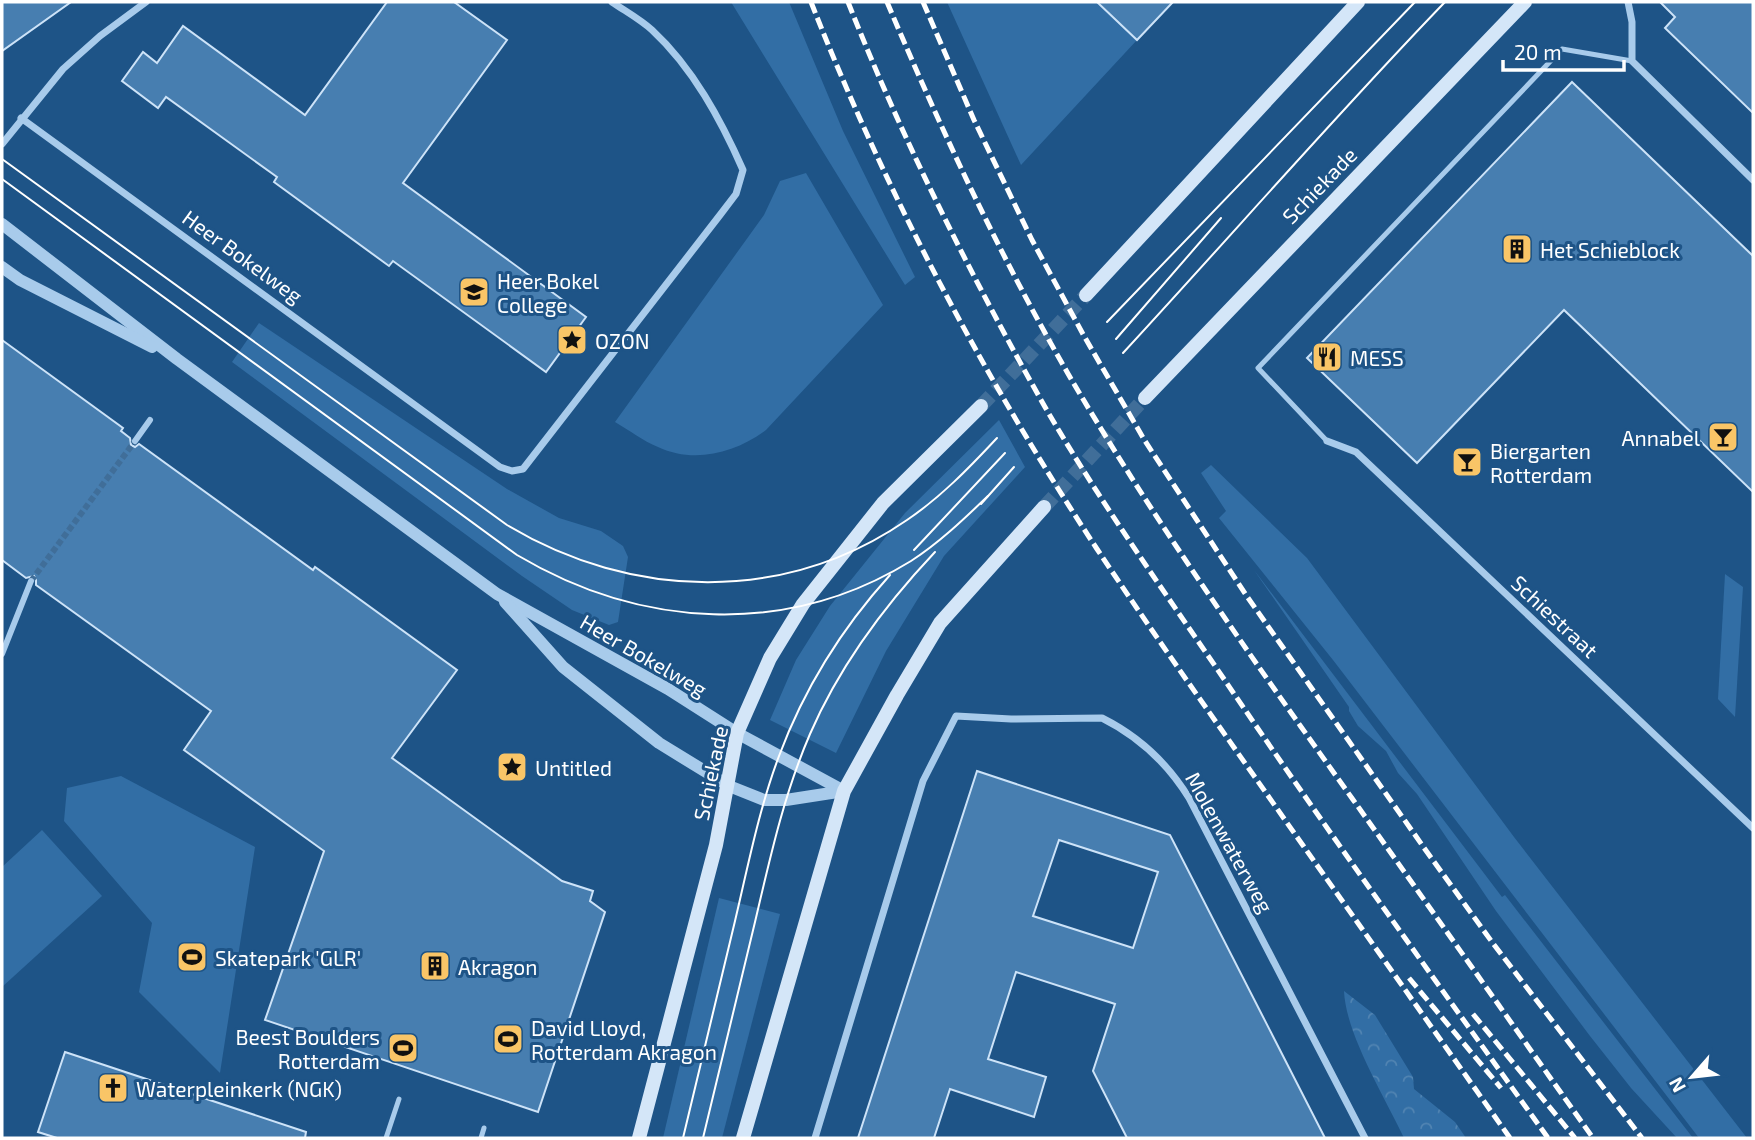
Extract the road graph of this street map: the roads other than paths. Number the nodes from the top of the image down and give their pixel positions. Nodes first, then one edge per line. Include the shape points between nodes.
1 (146, 2) edge
2 (612, 2) edge
3 (1359, 2) edge
4 (1525, 2) edge
5 (1628, 2) edge
6 (1632, 61) junction
7 (21, 118) junction
8 (2, 144) edge
9 (1753, 180) edge
10 (2, 224) edge
11 (2, 267) edge
12 (1086, 295) tunnel mouth
13 (177, 359) junction
14 (1145, 398) tunnel mouth
15 (981, 405) tunnel mouth
16 (150, 420) dead end
17 (135, 441) tunnel mouth
18 (1326, 441) joint
19 (1044, 507) tunnel mouth
20 (31, 581) tunnel mouth
21 (497, 594) junction
22 (2, 654) edge
23 (737, 733) junction
24 (729, 786) junction
25 (844, 792) junction
26 (1753, 828) edge
27 (399, 1099) dead end
28 (484, 1128) dead end
29 (386, 1138) edge
30 (481, 1138) edge
31 (639, 1138) edge
32 (743, 1138) edge
33 (815, 1138) edge
34 (1364, 1138) edge

1 - 7 street via 63,69
2 - 7 street, Heer Bokelweg via 651,29 673,52 720,119 743,170 736,194 523,469 500,467
3 - 12 main road
4 - 14 main road, Schiekade
5 - 6 street
6 - 9 street
6 - 18 lane via 1562,49 1258,369
7 - 8 street
10 - 13 street, Heer Bokelweg
11 - 13 street, Heer Bokelweg
13 - 21 street, Heer Bokelweg
15 - 23 main road, Schiekade via 883,503 803,604 770,658
16 - 17 street
18 - 26 street, Schiestraat via 1356,452
19 - 25 main road via 940,623
20 - 22 street
21 - 23 street, Heer Bokelweg
21 - 24 street, Heer Bokelweg via 572,674 659,743
23 - 24 main road, Schiekade
23 - 25 street, Heer Bokelweg
24 - 25 street, Heer Bokelweg via 764,800
24 - 31 main road, Schiekade
25 - 32 main road
27 - 29 lane
28 - 30 lane
33 - 34 street, Molenwaterweg via 923,781 956,716 1101,718 1163,761 1189,798

